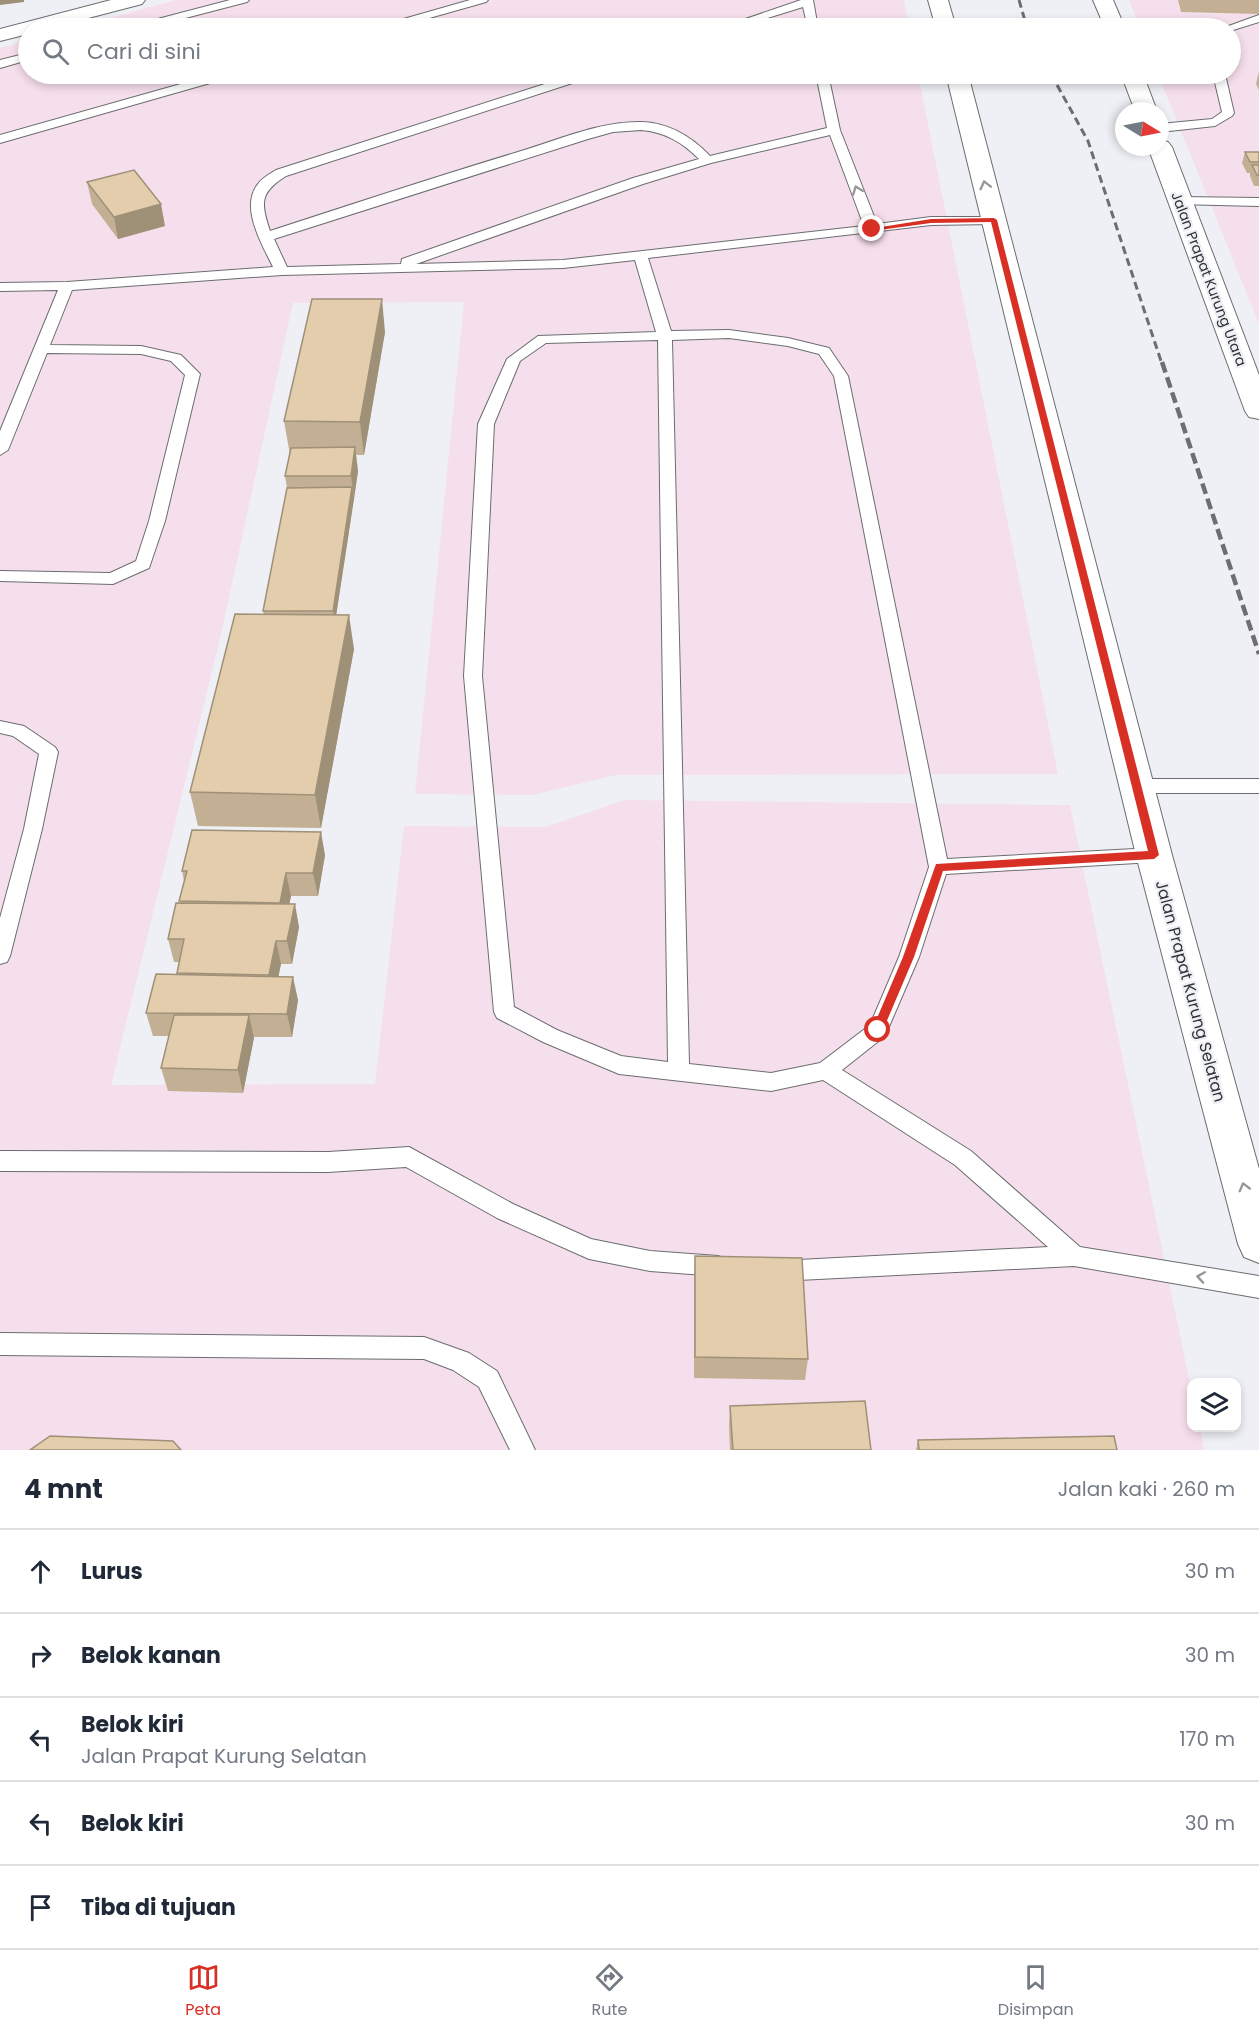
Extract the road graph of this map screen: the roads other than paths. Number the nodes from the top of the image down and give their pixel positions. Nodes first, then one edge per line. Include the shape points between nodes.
1 (135, 0) edge
2 (243, 0) edge
3 (482, 0) edge
4 (938, 0) edge
5 (1103, 0) edge
6 (807, 1) edge
7 (66, 18) edge
8 (174, 18) edge
9 (418, 18) edge
10 (755, 18) edge
11 (811, 18) edge
12 (943, 18) edge
13 (1111, 18) edge
14 (1259, 18) edge
15 (1241, 24) edge
16 (18, 30) edge
17 (0, 35) edge
18 (18, 60) edge
19 (0, 64) edge
20 (192, 84) edge
21 (556, 84) edge
22 (824, 84) edge
23 (960, 84) edge
24 (1136, 84) edge
25 (1221, 84) edge
26 (1143, 102) edge
27 (1169, 127) edge
28 (834, 130) junction
29 (0, 139) edge
30 (1163, 156) edge
31 (707, 160) junction
32 (1180, 201) junction
33 (1259, 201) edge
34 (994, 220) junction
35 (872, 229) junction
36 (266, 237) junction
37 (640, 255) junction
38 (391, 268) junction
39 (282, 271) junction
40 (67, 286) junction
41 (0, 287) edge
42 (665, 336) junction
43 (41, 349) junction
44 (1259, 411) edge
45 (0, 450) edge
46 (0, 576) edge
47 (0, 727) edge
48 (1137, 786) junction
49 (1259, 786) edge
50 (1154, 855) junction
51 (939, 867) junction
52 (0, 956) edge
53 (826, 1071) junction
54 (679, 1072) junction
55 (0, 1161) edge
56 (1259, 1244) edge
57 (1074, 1256) junction
58 (1259, 1287) edge
59 (0, 1344) edge
60 (523, 1450) edge

1 - 7 street
2 - 8 lane
3 - 9 lane
4 - 12 street
5 - 13 street
6 - 10 lane
6 - 11 lane
14 - 15 lane
16 - 17 street
18 - 19 lane
20 - 29 lane
21 - 36 lane via 281,173 262,186 256,204
22 - 28 lane
34 -> 23 street, Jalan Prapat Kurung Selatan
24 - 26 street
25 - 27 lane via 1228,113 1215,123
28 - 31 lane
35 -> 28 lane
30 - 32 street, Jalan Prapat Kurung Utara
31 - 36 lane via 690,141 668,130 640,126 597,133
31 - 38 lane
32 - 33 lane
32 - 44 street, Jalan Prapat Kurung Utara
34 - 35 lane via 931,221
34 - 48 street, Jalan Prapat Kurung Selatan
35 - 37 lane
36 - 39 lane
37 - 38 lane via 563,264
37 - 42 lane
38 - 39 lane
39 - 40 lane
40 - 41 lane
40 - 43 lane
42 - 51 lane via 729,334 788,342 824,351 841,376
42 - 54 lane
42 - 54 lane via 543,339 514,359 486,424 473,676 504,1012 619,1065
43 - 45 lane
43 - 46 lane via 141,350 176,358 193,374 143,564 113,579
47 - 52 lane via 18,731 49,752
48 - 49 lane
48 - 50 street, Jalan Prapat Kurung Selatan
50 - 51 lane
56 -> 50 street, Jalan Prapat Kurung Selatan
51 - 53 lane via 909,957 878,1030
53 - 54 lane via 771,1082
53 - 57 lane via 963,1158
55 - 57 lane via 316,1162 409,1157 504,1211 589,1249 650,1261 787,1272
58 -> 57 lane
59 - 60 lane via 424,1348 461,1361 488,1379

